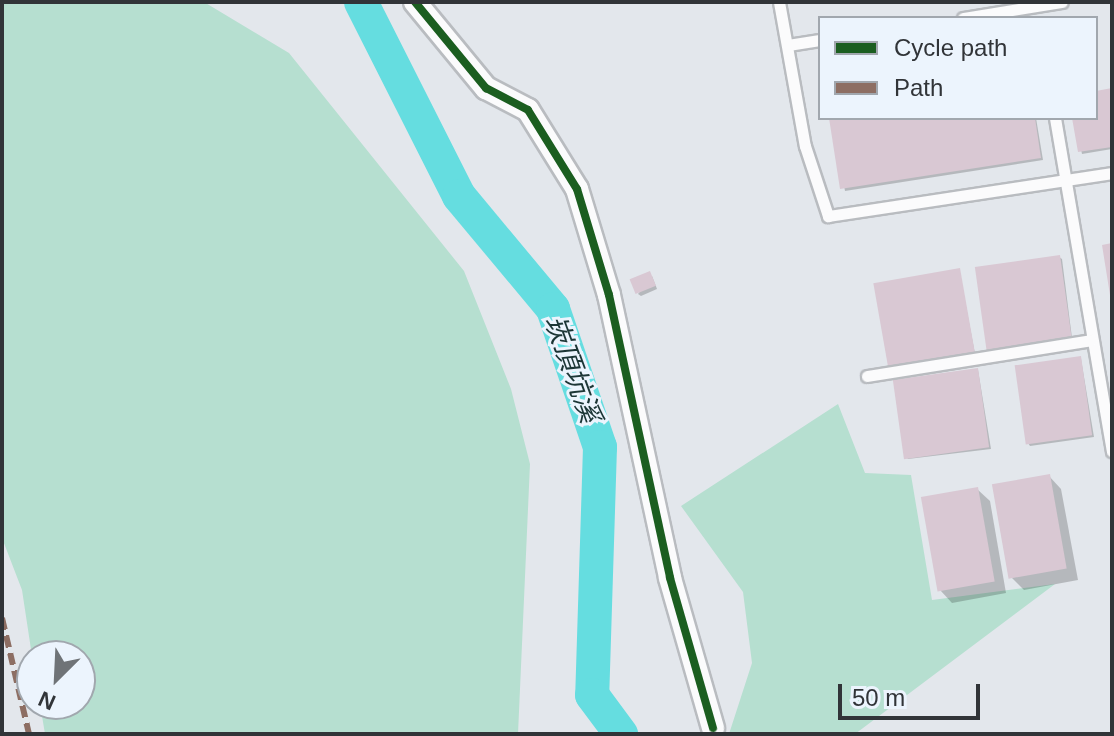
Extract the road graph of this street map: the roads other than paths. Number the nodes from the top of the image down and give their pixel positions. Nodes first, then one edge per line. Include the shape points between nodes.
1 (415, 2) edge
2 (779, 2) edge
3 (1062, 2) edge
4 (1036, 9) edge
5 (979, 16) edge
6 (818, 40) edge
7 (788, 45) junction
8 (1055, 120) edge
9 (1112, 173) edge
10 (1065, 181) junction
11 (1091, 340) junction
12 (867, 376) dead end
13 (1112, 451) edge
14 (713, 728) dead end

1 - 14 street via 486,88 528,110 577,189 609,295 670,578
2 - 7 lane
3 - 4 lane
4 - 5 lane
6 - 7 lane
7 - 10 lane via 805,146 828,216
8 - 10 lane
9 - 10 lane
10 - 11 lane
11 - 12 lane
11 - 13 lane

